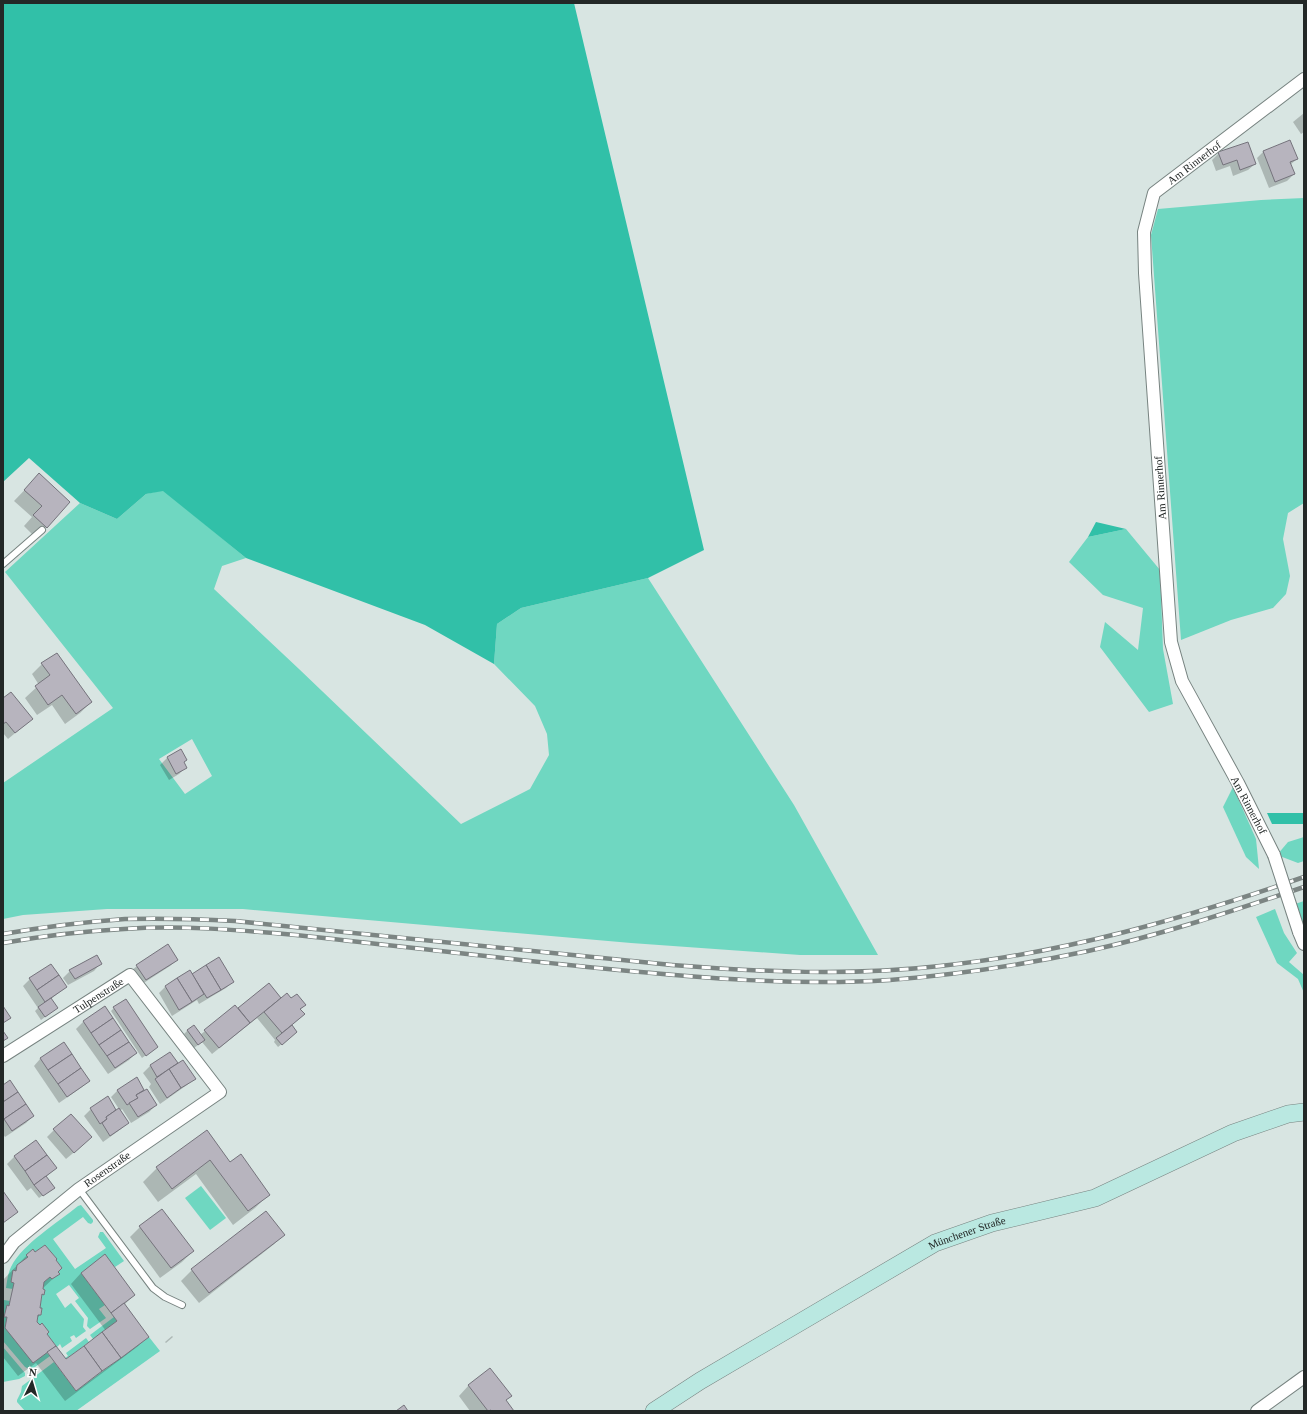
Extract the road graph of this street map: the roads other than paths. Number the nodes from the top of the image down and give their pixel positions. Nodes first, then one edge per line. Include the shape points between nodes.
1 (1304, 79) edge
2 (42, 530) dead end
3 (3, 564) edge
4 (1304, 944) edge
5 (3, 1056) edge
6 (220, 1092) joint
7 (1304, 1112) edge
8 (79, 1189) junction
9 (3, 1257) edge
10 (182, 1305) dead end
11 (1304, 1377) edge
12 (654, 1411) edge
13 (1257, 1411) edge

1 - 4 street, Am Rinnerhof, bridge via 1154,192 1144,232 1171,642 1182,681 1238,783 1274,856
2 - 3 lane
5 - 6 street, Tulpenstraße via 130,975
6 - 8 street, Rosenstraße
7 - 12 street, Münchener Straße via 1288,1114 1233,1133 1095,1198 992,1223 935,1243
8 - 9 street, Rosenstraße via 14,1242
8 - 10 lane via 153,1288
11 - 13 street

